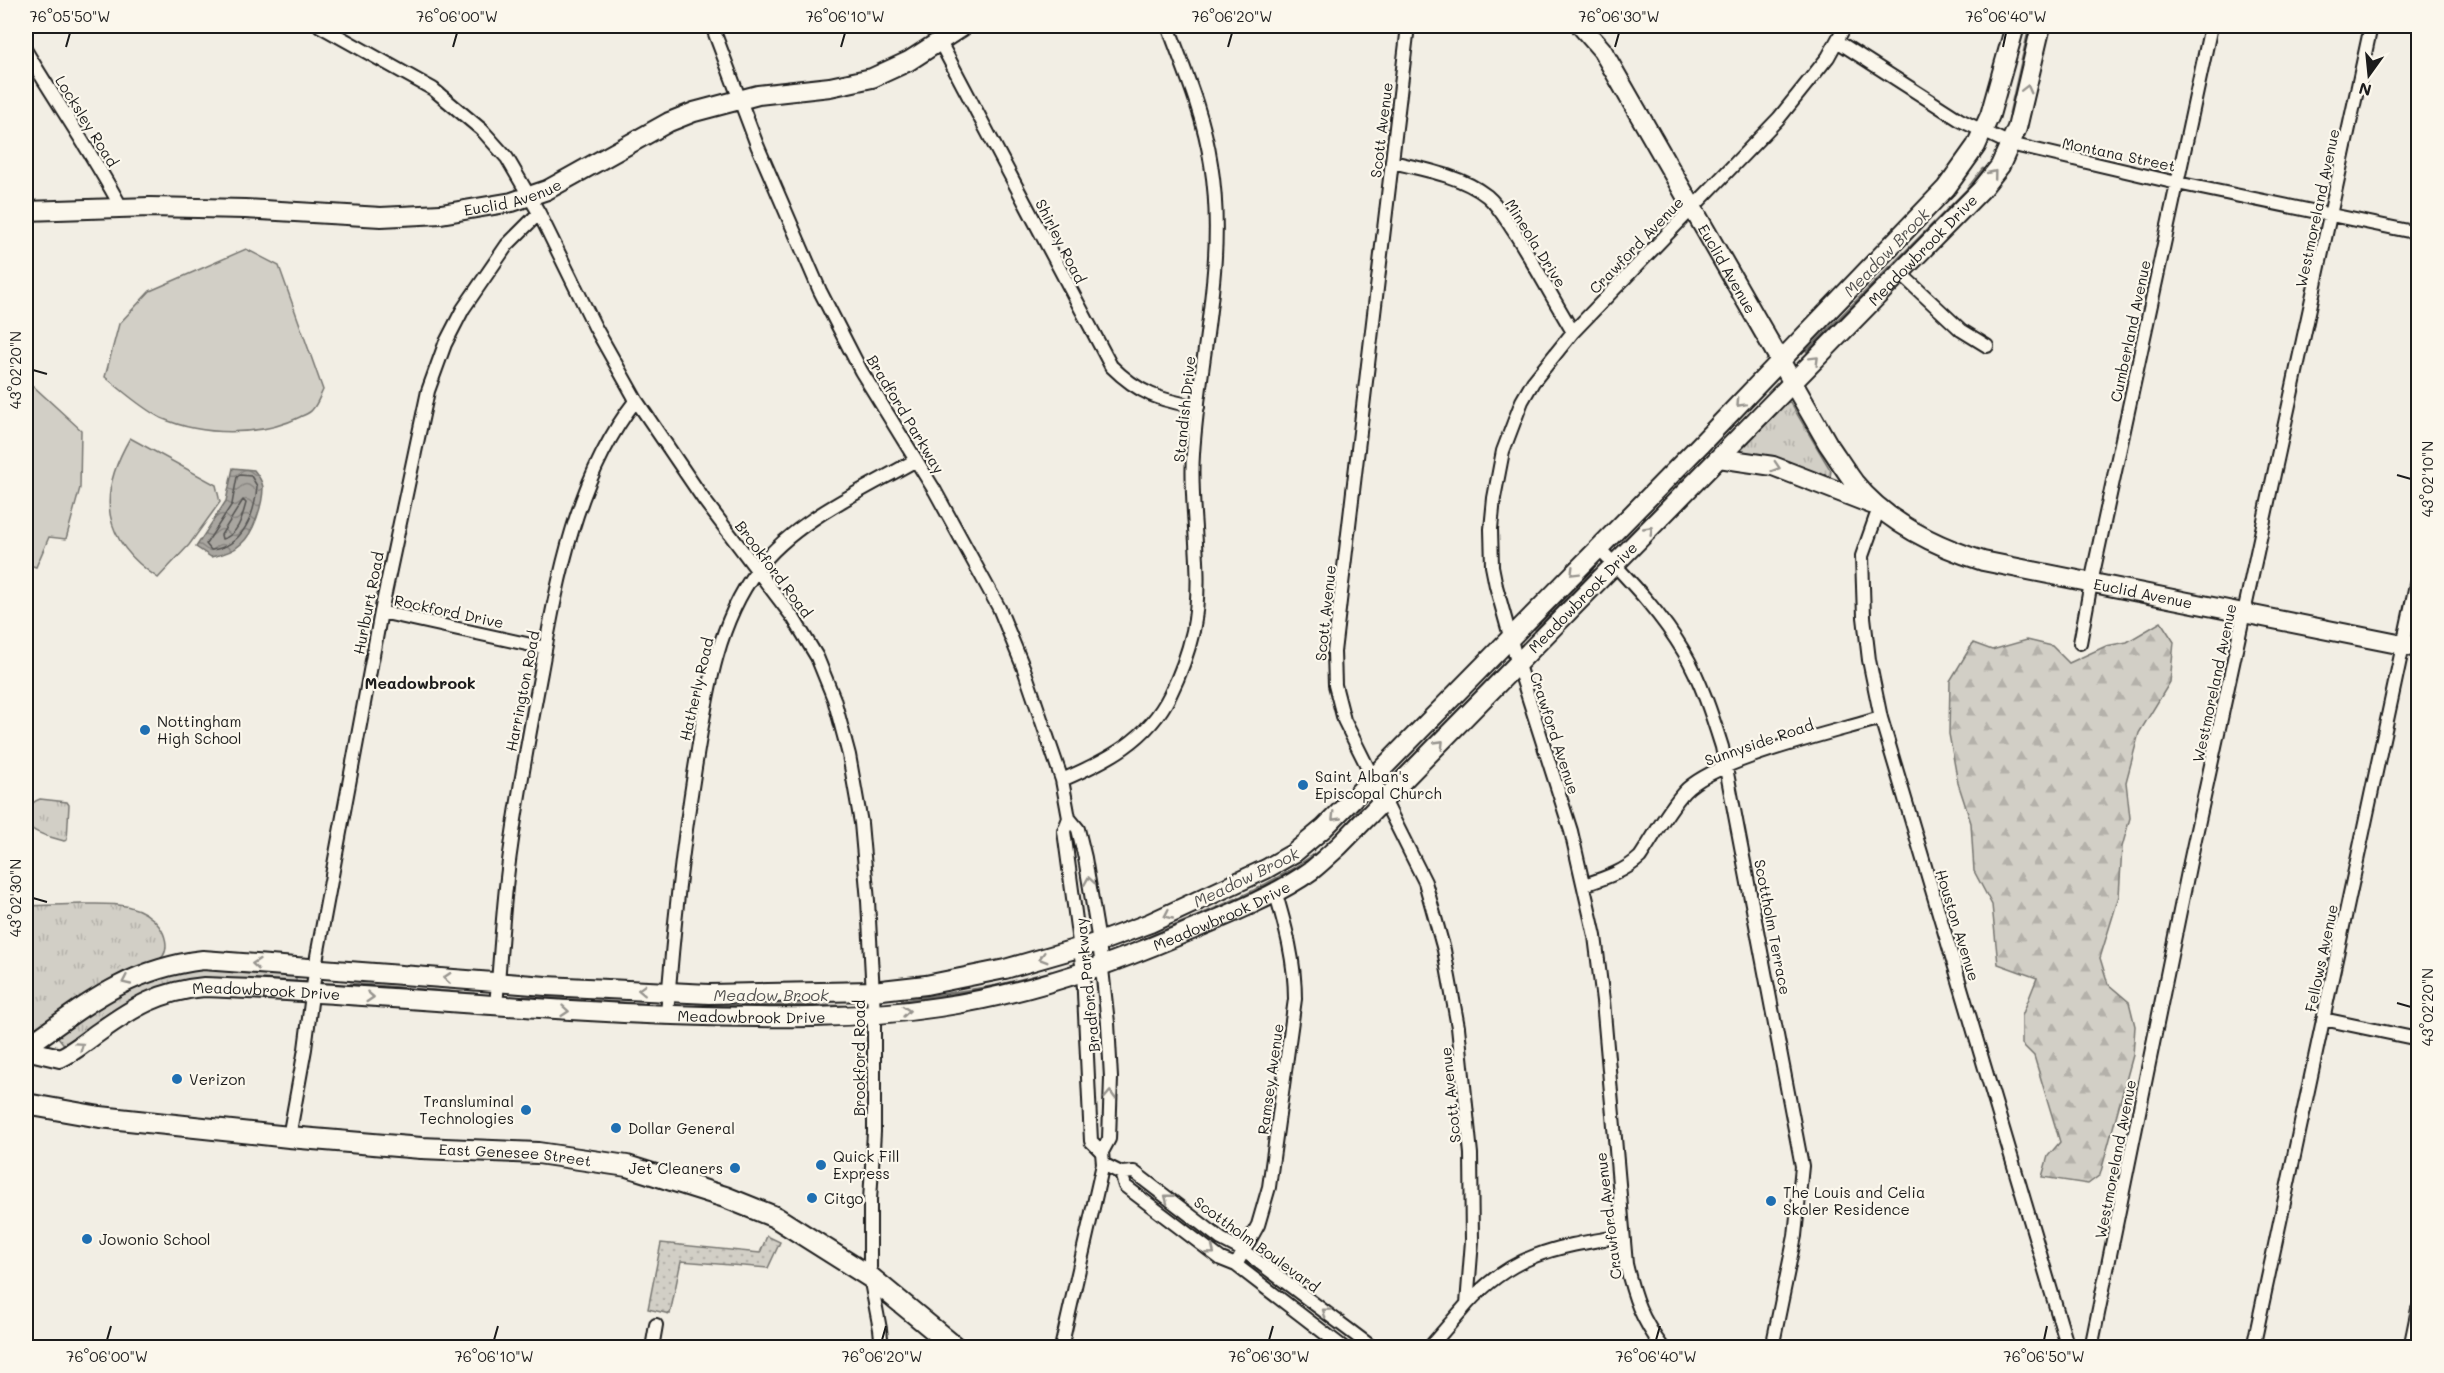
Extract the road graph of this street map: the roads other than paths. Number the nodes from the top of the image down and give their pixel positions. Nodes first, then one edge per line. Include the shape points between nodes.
1 (320, 26) edge
2 (712, 26) edge
3 (963, 26) edge
4 (1168, 26) edge
5 (1408, 26) edge
6 (1581, 26) edge
7 (1845, 26) edge
8 (2015, 26) edge
9 (2041, 26) edge
10 (2211, 26) edge
11 (2371, 26) edge
12 (1837, 41) junction
13 (940, 42) junction
14 (26, 51) edge
15 (740, 99) junction
16 (1982, 132) junction
17 (2010, 144) junction
18 (1392, 162) junction
19 (2177, 183) junction
20 (534, 205) junction
21 (121, 207) junction
22 (1692, 207) junction
23 (26, 211) edge
24 (2330, 215) junction
25 (2418, 233) edge
26 (1900, 273) junction
27 (1573, 332) junction
28 (1987, 346) dead end
29 (1780, 360) junction
30 (1793, 382) junction
31 (636, 400) junction
32 (1198, 407) junction
33 (1719, 458) junction
34 (916, 460) junction
35 (1879, 508) junction
36 (1599, 548) junction
37 (1614, 565) junction
38 (757, 570) junction
39 (2418, 575) edge
40 (2091, 583) junction
41 (381, 612) junction
42 (2245, 614) junction
43 (1510, 637) junction
44 (2080, 643) dead end
45 (2411, 646) edge
46 (545, 648) junction
47 (1518, 665) junction
48 (1881, 718) junction
49 (1726, 766) junction
50 (1372, 778) junction
51 (1062, 780) junction
52 (1384, 801) junction
53 (1068, 818) junction
54 (1584, 885) junction
55 (1275, 891) junction
56 (1099, 942) junction
57 (1080, 948) junction
58 (1102, 966) junction
59 (314, 970) junction
60 (1083, 972) junction
61 (498, 982) junction
62 (669, 991) junction
63 (873, 991) junction
64 (312, 993) junction
65 (496, 1005) junction
66 (874, 1013) junction
67 (667, 1015) junction
68 (2323, 1019) junction
69 (2418, 1039) edge
70 (26, 1049) edge
71 (26, 1104) edge
72 (289, 1137) junction
73 (1102, 1158) junction
74 (1121, 1173) junction
75 (1622, 1236) junction
76 (1244, 1251) junction
77 (1236, 1266) junction
78 (870, 1277) junction
79 (1467, 1304) junction
80 (2418, 1309) edge
81 (656, 1325) dead end
82 (652, 1347) edge
83 (882, 1347) edge
84 (956, 1347) edge
85 (1061, 1347) edge
86 (1344, 1347) edge
87 (1373, 1347) edge
88 (1429, 1347) edge
89 (1663, 1347) edge
90 (1772, 1347) edge
91 (2068, 1347) edge
92 (2091, 1347) edge
93 (2253, 1347) edge
94 (2410, 1347) edge

1 - 20 street, Brookford Road via 451,102 507,158
2 - 15 street, Bradford Parkway
3 - 13 street, Euclid Avenue
4 - 32 street, Standish Drive via 1198,105 1215,193 1216,253
5 - 18 street, Scott Avenue
6 - 22 street, Euclid Avenue via 1602,50
7 - 12 street, Crawford Avenue
8 - 16 street, Meadowbrook Drive
17 -> 9 street, Meadowbrook Drive
10 - 19 street, Cumberland Avenue
11 - 24 street, Westmoreland Avenue
12 - 16 street, Montana Street
12 - 22 street, Crawford Avenue via 1816,74 1779,118
13 - 15 street, Euclid Avenue via 872,78
13 - 32 street, Shirley Road via 1111,366 1144,393
14 - 21 street, Locksley Road
15 - 20 street, Euclid Avenue via 669,122 547,190
15 - 34 street, Bradford Parkway via 820,291 861,371
16 - 17 street, Montana Street
16 - 29 street, Meadowbrook Drive via 1946,188
17 - 19 street, Montana Street
26 -> 17 street, Meadowbrook Drive via 1981,190 2000,166
18 - 27 street, Mineola Drive via 1428,170 1486,195 1538,270
18 - 50 street, Scott Avenue via 1334,652 1335,685 1344,720
19 - 24 street, Montana Street
19 - 40 street, Cumberland Avenue
20 - 21 street, Euclid Avenue via 512,202 441,214 381,217 245,208
20 - 31 street, Brookford Road
20 - 41 street, Hurlburt Road via 463,309 445,344 418,431
21 - 23 street, Euclid Avenue
22 - 27 street, Crawford Avenue
22 - 29 street, Euclid Avenue
24 - 25 street, Montana Street
24 - 42 street, Westmoreland Avenue
26 - 28 street via 1961,330
30 -> 26 street, Meadowbrook Drive
27 - 43 street, Crawford Avenue via 1533,382 1503,451 1491,529 1492,566
29 - 30 street, Euclid Avenue
29 -> 36 street, Meadowbrook Drive
30 - 33 street, Meadowbrook Drive
30 - 35 street, Euclid Avenue via 1828,444 1855,483
31 - 38 street, Brookford Road
31 - 46 street, Harrington Road via 597,460 567,549
32 - 51 street, Standish Drive via 1193,455 1196,585 1187,653 1169,696 1143,734 1104,762
33 -> 35 street, Euclid Avenue via 1773,466
37 -> 33 street, Meadowbrook Drive
34 - 38 street, Hatherly Road via 786,539
34 - 51 street, Bradford Parkway via 999,608
35 - 40 street, Euclid Avenue via 1922,537 1962,555
35 - 48 street, Houston Avenue via 1862,556 1864,618
36 - 37 street, Scottholm Terrace
36 -> 43 street, Meadowbrook Drive
37 - 47 street, Meadowbrook Drive
37 - 49 street, Scottholm Terrace via 1644,596 1685,653 1707,701
38 - 62 street, Hatherly Road via 722,638 700,733 684,836
38 - 63 street, Brookford Road via 817,657 834,699 861,823
39 - 45 street, Fellows Avenue
40 - 42 street, Euclid Avenue
40 - 44 street, Cumberland Avenue
41 - 46 street, Rockford Drive
41 - 59 street, Hurlburt Road
42 - 45 street, Euclid Avenue
42 - 92 street, Westmoreland Avenue
43 - 47 street, Crawford Avenue
43 - 50 street, Meadowbrook Drive
45 - 68 street, Fellows Avenue
46 - 61 street, Harrington Road via 510,849
52 -> 47 street, Meadowbrook Drive
47 - 54 street, Crawford Avenue via 1571,831
48 - 49 street, Sunnyside Road
48 - 91 street, Houston Avenue
49 - 54 street, Sunnyside Road via 1699,779 1684,792 1631,865
49 - 90 street, Scottholm Terrace via 1802,1166 1795,1236
50 - 52 street, Scott Avenue
50 -> 56 street, Meadowbrook Drive via 1294,853 1150,923
51 - 53 street, Bradford Parkway
52 - 55 street, Meadowbrook Drive via 1311,871
52 - 79 street, Scott Avenue via 1425,882 1444,950 1458,1027 1471,1154 1472,1241
56 -> 53 street, Bradford Parkway via 1078,829
53 - 57 street, Bradford Parkway via 1064,831
54 - 75 street, Crawford Avenue via 1603,1001
55 - 58 street, Meadowbrook Drive via 1217,920
55 - 76 street, Ramsey Avenue via 1290,940 1295,999 1269,1187 1258,1225
56 - 57 street, Meadowbrook Drive
56 - 58 street, Bradford Parkway
57 - 60 street, Bradford Parkway
57 -> 63 street, Meadowbrook Drive via 1005,969
58 - 60 street, Meadowbrook Drive
73 -> 58 street, Bradford Parkway via 1109,1139 1111,1078
61 -> 59 street, Meadowbrook Drive
59 - 64 street, Hurlburt Road
59 -> 70 street, Meadowbrook Drive via 203,960 174,964 118,985
66 -> 60 street, Meadowbrook Drive via 940,1007
60 - 73 street, Bradford Parkway via 1091,1141
62 -> 61 street, Meadowbrook Drive
61 - 65 street, Harrington Road
62 - 63 street, Meadowbrook Drive via 748,995
62 - 67 street, Hatherly Road
63 - 66 street, Brookford Road
64 -> 65 street, Meadowbrook Drive
70 -> 64 street, Meadowbrook Drive via 60,1058 132,1008 156,996 187,988
64 - 72 street, Hurlburt Road
65 -> 67 street, Meadowbrook Drive
66 - 67 street, Meadowbrook Drive via 772,1018
66 - 78 street, Brookford Road
68 - 69 street
68 - 93 street, Fellows Avenue
71 - 72 main road, East Genesee Street via 100,1117
72 - 78 main road, East Genesee Street via 538,1153 627,1166 775,1217
73 - 74 street, Scottholm Boulevard
73 - 85 street, Bradford Parkway
76 -> 74 street, Scottholm Boulevard via 1221,1239 1134,1172
74 -> 77 street, Scottholm Boulevard via 1125,1186 1221,1259
75 - 79 street via 1561,1246 1533,1256 1496,1276
75 - 89 street, Crawford Avenue via 1635,1303 1646,1326
76 - 77 street, Ramsey Avenue
87 -> 76 street, Scottholm Boulevard
77 - 86 street, Scottholm Boulevard
78 - 83 street, Brookford Road
78 - 84 main road, East Genesee Street
79 - 88 street
80 - 94 street
81 - 82 street

